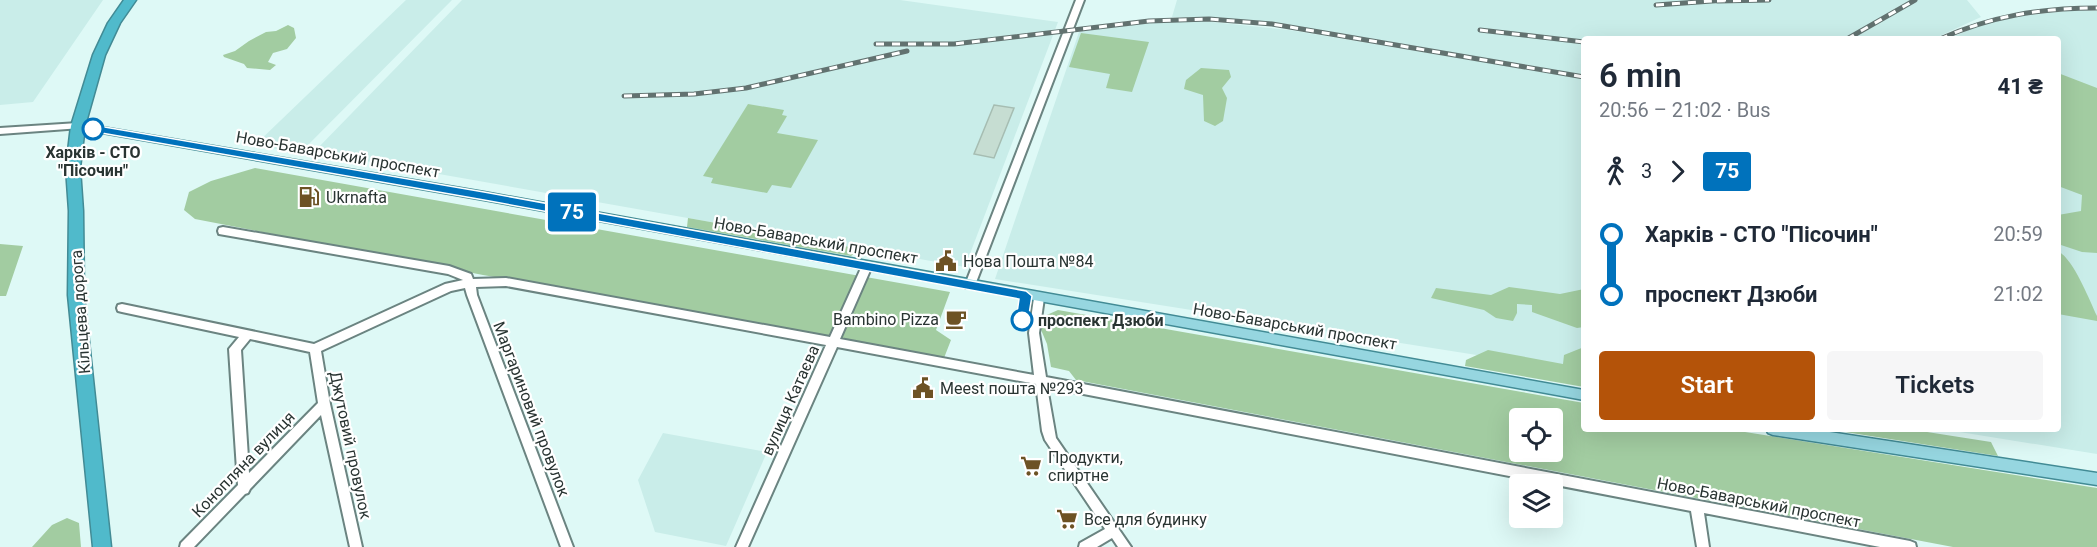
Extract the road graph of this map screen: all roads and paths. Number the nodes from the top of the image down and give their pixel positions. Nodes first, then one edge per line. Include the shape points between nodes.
1 (130, 0) edge
2 (138, 0) edge
3 (1080, 0) edge
4 (94, 80) junction
5 (78, 126) junction
6 (0, 131) edge
7 (223, 231) dead end
8 (867, 266) junction
9 (470, 283) junction
10 (970, 285) junction
11 (1039, 298) junction
12 (122, 309) dead end
13 (247, 335) junction
14 (834, 342) junction
15 (315, 349) junction
16 (1039, 381) junction
17 (1581, 394) edge
18 (324, 404) junction
19 (1792, 432) edge
20 (2097, 479) edge
21 (244, 489) junction
22 (1698, 507) junction
23 (1113, 531) junction
24 (102, 547) edge
25 (186, 547) edge
26 (356, 547) edge
27 (567, 547) edge
28 (742, 547) edge
29 (1085, 547) edge
30 (1125, 547) edge
31 (1703, 547) edge
32 (1910, 547) edge

1 - 4 highway, Кільцева дорога via 106,38
2 - 4 highway, Кільцева дорога
3 - 10 street
4 - 5 highway, Кільцева дорога
5 - 6 street
5 - 8 main road, Ново-Баварський проспект
5 - 24 highway, Кільцева дорога via 73,168 76,295
7 - 9 street via 449,270 467,277
8 - 10 main road, Ново-Баварський проспект
8 - 14 street, вулиця Катаєва
9 - 14 street, Ново-Баварський проспект via 506,282
9 - 15 street, Ново-Баварський проспект via 449,287
9 - 27 street, Маргариновий провулок
10 - 11 main road, Ново-Баварський проспект
11 - 16 street via 1034,333
11 - 17 main road, Ново-Баварський проспект
12 - 13 street
13 - 15 street
13 - 21 street via 235,349
14 - 16 street, Ново-Баварський проспект
14 - 28 street, вулиця Катаєва
15 - 18 street, Джутовий провулок
16 - 22 street, Ново-Баварський проспект
16 - 23 street via 1051,440
18 - 21 street, Конопляна вулиця
18 - 26 street, Джутовий провулок
19 - 20 main road
21 - 25 street, Конопляна вулиця
22 - 31 street
22 - 32 street, Ново-Баварський проспект
23 - 29 street
23 - 30 street

